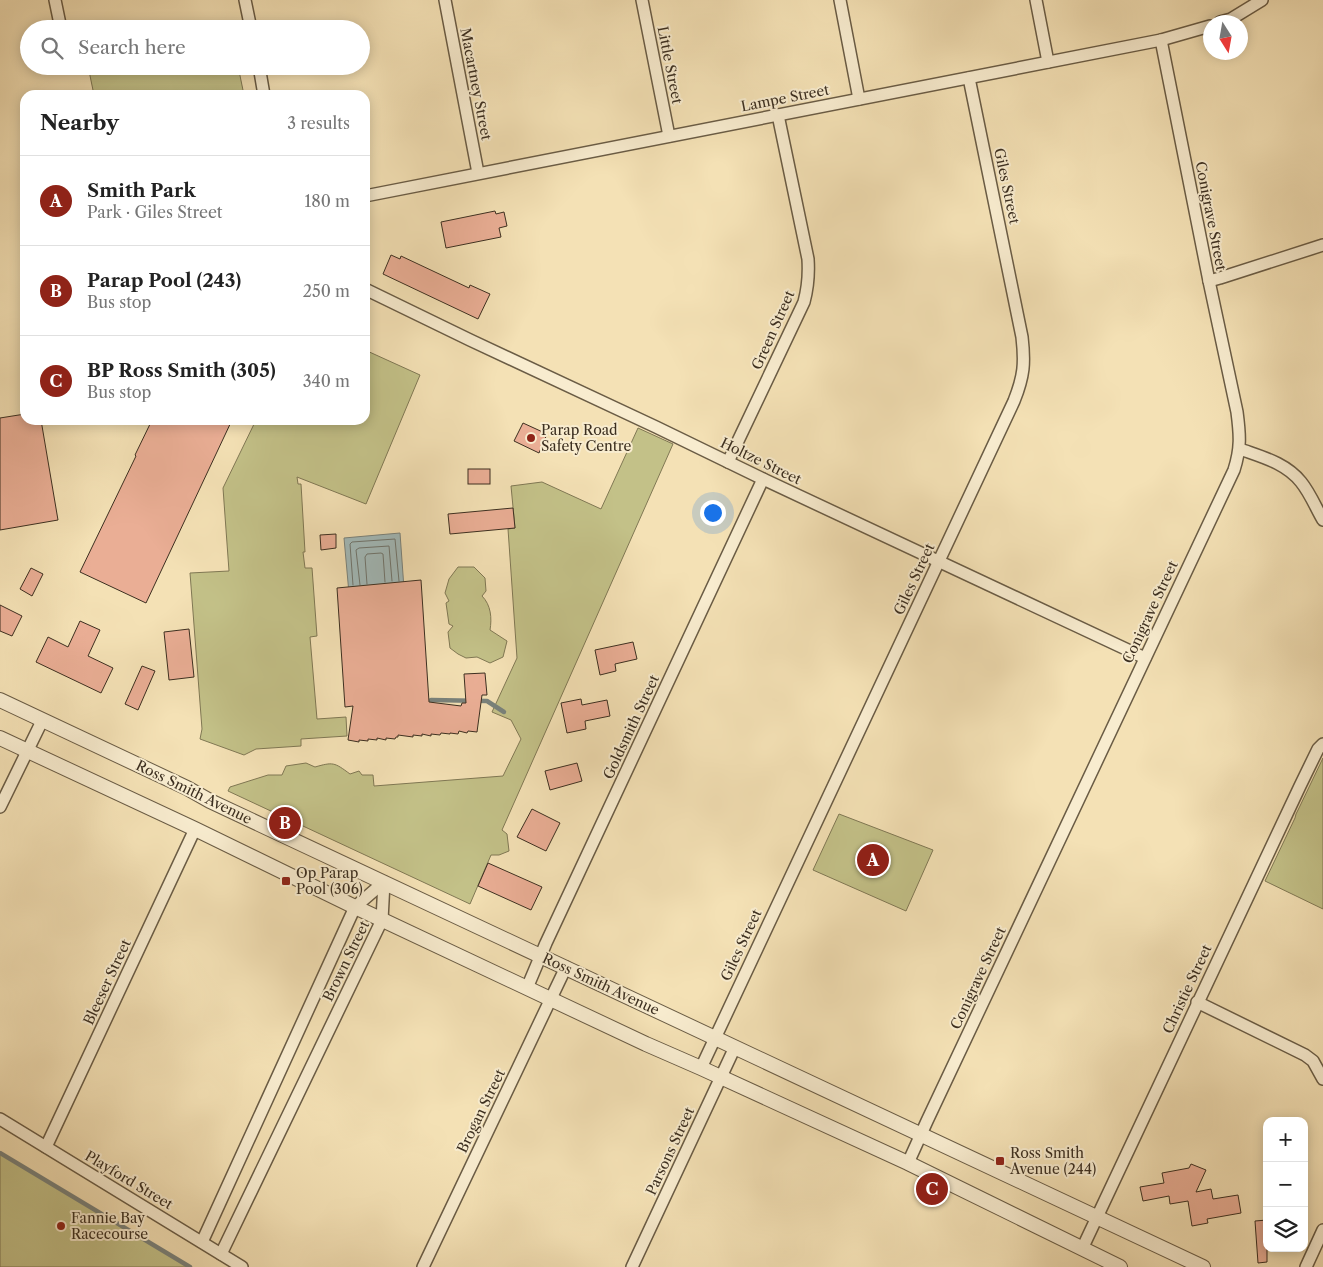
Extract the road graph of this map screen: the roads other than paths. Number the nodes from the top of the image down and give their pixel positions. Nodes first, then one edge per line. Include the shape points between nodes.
1 (55, 0) edge
2 (245, 0) edge
3 (445, 0) edge
4 (642, 0) edge
5 (840, 0) edge
6 (1036, 0) edge
7 (1262, 0) edge
8 (1238, 15) edge
9 (58, 20) edge
10 (249, 20) edge
11 (1203, 28) edge
12 (1161, 40) junction
13 (1048, 62) junction
14 (260, 75) edge
15 (969, 78) junction
16 (263, 90) edge
17 (859, 99) junction
18 (778, 115) junction
19 (669, 136) junction
20 (478, 173) junction
21 (370, 195) edge
22 (1323, 245) edge
23 (1208, 281) junction
24 (370, 291) edge
25 (1240, 449) junction
26 (728, 462) junction
27 (763, 479) junction
28 (1323, 520) edge
29 (939, 561) junction
30 (1145, 658) junction
31 (0, 700) edge
32 (42, 721) junction
33 (0, 738) edge
34 (1323, 744) edge
35 (27, 751) junction
36 (0, 807) edge
37 (195, 829) junction
38 (384, 882) junction
39 (354, 906) junction
40 (382, 920) junction
41 (541, 956) junction
42 (566, 967) junction
43 (527, 988) junction
44 (551, 999) junction
45 (1197, 1002) junction
46 (715, 1037) junction
47 (735, 1047) junction
48 (701, 1068) junction
49 (721, 1077) junction
50 (1323, 1079) edge
51 (0, 1120) edge
52 (921, 1135) junction
53 (46, 1147) junction
54 (908, 1163) junction
55 (1097, 1216) junction
56 (1323, 1230) edge
57 (202, 1242) junction
58 (1082, 1249) junction
59 (221, 1254) junction
60 (242, 1267) edge
61 (423, 1267) edge
62 (632, 1267) edge
63 (1120, 1267) edge
64 (1203, 1267) edge
65 (1306, 1267) edge

1 - 9 street
2 - 10 street
3 - 20 street, Macartney Street
4 - 19 street, Little Street
5 - 17 street
6 - 13 street
7 - 8 street
11 - 12 street, Lampe Street
12 - 13 street, Lampe Street
12 - 23 street, Conigrave Street
13 - 15 street, Lampe Street
14 - 16 street
15 - 17 street, Lampe Street
15 - 29 street, Giles Street via 1015,298 1024,360 1014,400
17 - 18 street, Lampe Street
18 - 19 street, Lampe Street
18 - 26 street, Green Street via 808,259 808,287 804,302
19 - 20 street, Lampe Street
20 - 21 street, Lampe Street
22 - 23 street
23 - 25 street, Conigrave Street via 1237,412
24 - 26 street, Holtze Street
25 - 28 street via 1288,470 1302,483
25 - 30 street, Conigrave Street via 1234,470
26 - 27 street, Holtze Street
27 - 29 street, Holtze Street
27 - 41 street, Goldsmith Street
29 - 30 street, Holtze Street
29 - 46 street, Giles Street
30 - 52 street, Conigrave Street
31 - 32 street, Ross Smith Avenue
32 - 35 street
32 - 38 street, Ross Smith Avenue
33 - 35 street
34 - 45 street, Christie Street
35 - 36 street
35 - 37 street
37 - 39 street
37 - 53 street, Bleeser Street
38 - 39 street, Brown Street
38 - 40 street, Brown Street
38 - 41 street, Ross Smith Avenue
39 - 40 street
39 - 57 street, Brown Street
40 - 43 street
40 - 59 street, Brown Street
41 - 42 street, Ross Smith Avenue
41 - 43 street, Goldsmith Street
42 - 44 street, Brogan Street
42 - 46 street, Ross Smith Avenue
43 - 44 street
44 - 48 street
44 - 61 street, Brogan Street
45 - 50 street via 1305,1054
45 - 55 street, Christie Street
46 - 47 street, Ross Smith Avenue
46 - 48 street, Giles Street
47 - 49 street, Parsons Street
47 - 52 street, Ross Smith Avenue
48 - 49 street
49 - 54 street
49 - 62 street, Parsons Street
51 - 53 street, Playford Street
52 - 54 street, Conigrave Street
52 - 55 street, Ross Smith Avenue
53 - 57 street, Playford Street
54 - 58 street
55 - 58 street, Christie Street
55 - 64 street, Ross Smith Avenue
56 - 65 street
57 - 59 street, Playford Street
58 - 63 street
59 - 60 street, Playford Street

